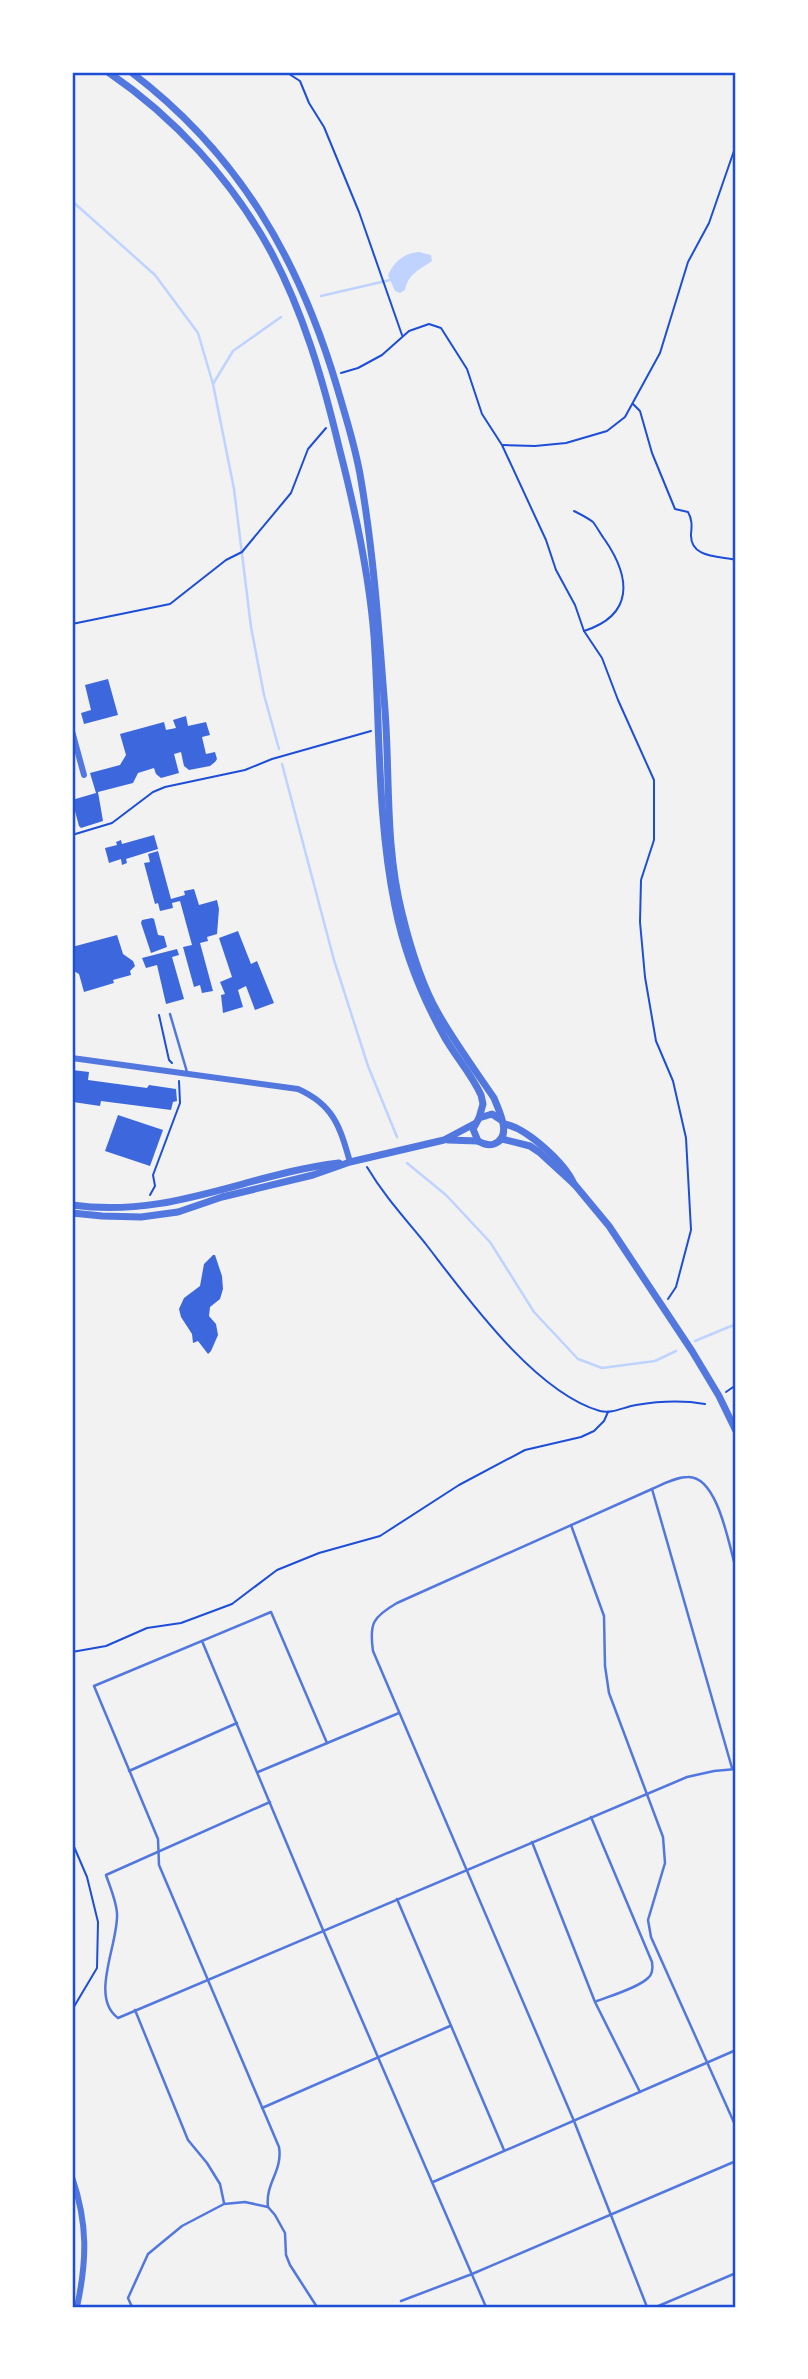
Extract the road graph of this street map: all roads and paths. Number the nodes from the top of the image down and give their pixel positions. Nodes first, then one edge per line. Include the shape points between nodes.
1 (108, 72) edge
2 (131, 72) edge
3 (286, 72) edge
4 (194, 127) junction
5 (186, 136) junction
6 (736, 145) edge
7 (402, 335) junction
8 (334, 376) junction
9 (320, 379) junction
10 (632, 404) junction
11 (326, 427) dead end
12 (502, 445) junction
13 (574, 511) dead end
14 (736, 560) edge
15 (72, 624) edge
16 (584, 631) junction
17 (72, 731) edge
18 (368, 731) dead end
19 (84, 775) dead end
20 (72, 835) edge
21 (170, 1014) dead end
22 (159, 1015) dead end
23 (72, 1058) edge
24 (177, 1073) junction
25 (188, 1075) junction
26 (476, 1121) junction
27 (502, 1122) junction
28 (502, 1139) junction
29 (444, 1140) junction
30 (478, 1141) junction
31 (364, 1159) junction
32 (350, 1162) junction
33 (575, 1185) junction
34 (72, 1205) edge
35 (146, 1205) junction
36 (72, 1213) edge
37 (663, 1305) junction
38 (736, 1385) edge
39 (719, 1396) junction
40 (705, 1404) dead end
41 (608, 1412) junction
42 (736, 1431) edge
43 (652, 1489) junction
44 (571, 1525) junction
45 (736, 1569) edge
46 (202, 1641) junction
47 (72, 1652) edge
48 (399, 1713) junction
49 (237, 1723) junction
50 (327, 1743) junction
51 (735, 1770) edge
52 (129, 1771) junction
53 (258, 1772) junction
54 (648, 1793) junction
55 (271, 1802) junction
56 (591, 1817) junction
57 (72, 1842) edge
58 (532, 1842) junction
59 (159, 1851) junction
60 (467, 1870) junction
61 (397, 1899) junction
62 (323, 1930) junction
63 (207, 1979) junction
64 (595, 2002) junction
65 (72, 2010) edge
66 (135, 2010) junction
67 (450, 2026) junction
68 (736, 2050) edge
69 (378, 2057) junction
70 (707, 2062) junction
71 (640, 2092) junction
72 (262, 2108) junction
73 (574, 2121) junction
74 (736, 2127) edge
75 (504, 2150) junction
76 (736, 2161) edge
77 (72, 2177) edge
78 (433, 2182) junction
79 (224, 2204) junction
80 (268, 2207) junction
81 (609, 2216) junction
82 (736, 2273) edge
83 (472, 2274) junction
84 (401, 2301) dead end
85 (77, 2307) edge
86 (132, 2307) edge
87 (317, 2307) edge
88 (486, 2307) edge
89 (647, 2307) edge
90 (656, 2307) edge

1 - 5 street
2 - 4 street
3 - 7 path via 300,81 324,127
4 - 5 street
4 - 8 street via 242,183 285,252 309,302
5 - 9 street via 232,192 270,250
6 - 10 path via 709,223 688,262 660,353
7 - 8 path via 382,355
7 - 12 path via 429,324 441,328 467,369 482,414
8 - 9 street
8 - 27 street via 361,477 370,545 401,910 437,1012 494,1098
9 - 26 street via 365,563 395,908 425,998 481,1095 483,1104
10 - 12 path via 607,432 566,443
10 - 14 path via 640,411 675,509 692,518 693,549
11 - 15 path via 308,449 291,493 242,552 170,604
12 - 16 path
13 - 16 path via 592,522 618,559 625,591 603,625
16 - 37 path via 602,658 654,780 654,840 640,880 640,922 656,1041 673,1081 686,1138 691,1230 676,1287
17 - 19 street
18 - 20 path via 245,770 164,787 112,823
21 - 25 lane
22 - 24 path via 169,1060
23 - 24 street
24 - 25 street
24 - 35 path via 180,1103
25 - 32 street via 298,1089 311,1095 339,1125
26 - 27 street via 492,1114
26 - 29 street
26 - 30 street
27 - 28 street
27 - 33 street via 527,1133
28 - 30 street via 488,1145
28 - 33 street via 530,1146
29 - 30 street
29 - 31 street
31 - 32 street
31 - 41 path via 383,1195 500,1336 567,1396
32 - 35 street
32 - 36 street via 158,1216
33 - 37 street via 610,1226
34 - 35 street
37 - 39 street
38 - 39 path
39 - 42 street
40 - 41 path via 681,1399
41 - 47 path via 594,1431 526,1450 459,1485 380,1536 277,1570 232,1604 181,1623 147,1628 106,1646
43 - 44 lane
43 - 45 lane via 691,1476 702,1480 714,1496
43 - 51 lane
44 - 48 lane via 378,1614 370,1630 373,1651
44 - 54 lane via 604,1616 609,1693
46 - 49 lane
46 - 50 lane via 271,1612
46 - 52 lane via 94,1686
48 - 50 lane
48 - 60 lane
49 - 52 lane
49 - 53 lane
50 - 53 lane
51 - 54 lane via 687,1777
52 - 59 lane
53 - 55 lane
54 - 56 lane
54 - 70 lane via 665,1851 648,1920 651,1937
55 - 59 lane
55 - 62 lane
56 - 58 lane
56 - 64 lane via 653,1969 645,1980
57 - 65 path via 98,1922 97,1968
58 - 60 lane
58 - 64 lane
59 - 63 lane via 159,1865
59 - 66 lane via 106,1875 117,1913 104,1997 118,2018
60 - 61 lane
60 - 73 lane
61 - 62 lane
61 - 67 lane
62 - 63 lane
62 - 69 lane
63 - 66 lane
63 - 72 lane
64 - 71 lane
66 - 79 lane via 188,2140 220,2184
67 - 69 lane
67 - 75 lane
68 - 70 lane
69 - 72 lane
69 - 78 lane
70 - 71 lane
70 - 74 lane
71 - 73 lane
72 - 80 lane via 281,2160 267,2195
73 - 75 lane
73 - 81 lane
75 - 78 lane
76 - 81 lane
77 - 85 street via 86,2250
78 - 83 lane
79 - 80 lane
79 - 86 lane via 182,2226 148,2255 128,2298
80 - 87 lane via 285,2233 290,2265
81 - 83 lane
81 - 89 lane
82 - 90 lane
83 - 84 lane
83 - 88 lane

